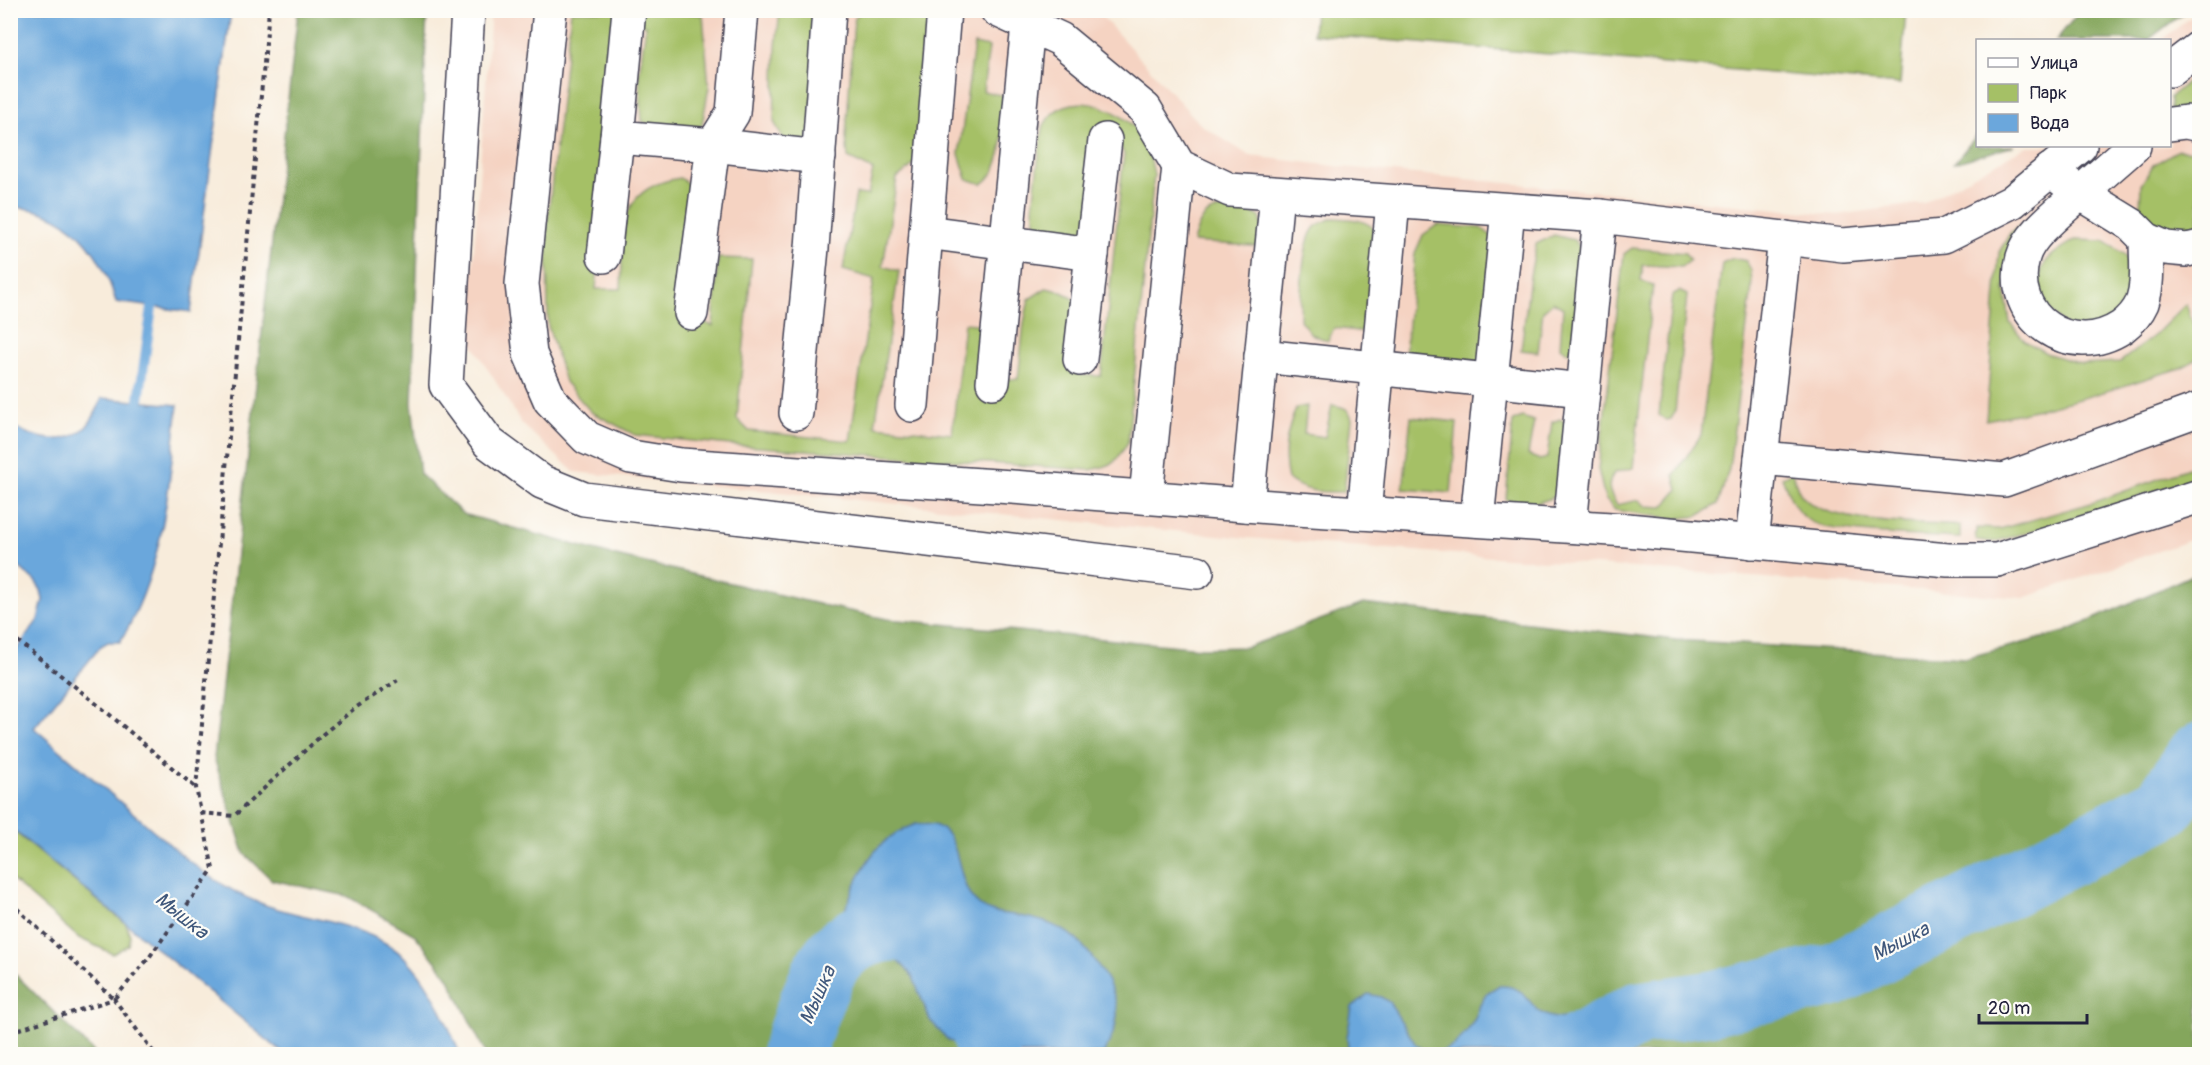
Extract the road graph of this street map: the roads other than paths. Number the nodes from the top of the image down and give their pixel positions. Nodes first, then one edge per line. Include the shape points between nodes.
1 (468, 10) edge
2 (550, 10) edge
3 (629, 10) edge
4 (742, 10) edge
5 (830, 10) edge
6 (944, 10) edge
7 (996, 10) edge
8 (1028, 25) junction
9 (2199, 47) edge
10 (2171, 68) edge
11 (2171, 124) edge
12 (2199, 125) edge
13 (617, 137) junction
14 (1105, 140) dead end
15 (713, 145) junction
16 (2079, 147) edge
17 (2133, 147) edge
18 (819, 157) junction
19 (1179, 166) junction
20 (2050, 170) junction
21 (2080, 193) junction
22 (1276, 194) junction
23 (1393, 202) junction
24 (1508, 210) junction
25 (1600, 216) junction
26 (926, 232) junction
27 (1785, 238) junction
28 (2146, 239) junction
29 (1006, 244) junction
30 (1092, 255) junction
31 (604, 256) dead end
32 (2195, 256) edge
33 (691, 313) dead end
34 (1261, 356) junction
35 (1080, 359) dead end
36 (1377, 368) junction
37 (1491, 380) junction
38 (993, 382) dead end
39 (1583, 390) junction
40 (912, 405) dead end
41 (2199, 409) edge
42 (796, 413) dead end
43 (1761, 458) junction
44 (2199, 496) edge
45 (1146, 497) junction
46 (1247, 505) junction
47 (1364, 513) junction
48 (1477, 520) junction
49 (1570, 526) junction
50 (1752, 542) junction
51 (1197, 572) dead end

1 - 51 lane via 446,385 489,443 542,482 584,499
2 - 45 lane via 522,284 530,354 550,400 587,438 631,457 681,465
3 - 13 lane
4 - 15 lane via 733,113
5 - 18 lane
6 - 26 lane
7 - 8 lane
8 - 19 lane via 1060,39 1145,109
8 - 29 lane
9 - 10 lane
11 - 12 lane
13 - 15 lane
13 - 31 lane
14 - 30 lane
15 - 18 lane
15 - 33 lane
16 - 20 lane
17 - 21 lane
18 - 42 lane
19 - 22 lane via 1230,190
19 - 45 lane
20 - 21 lane
20 - 27 lane via 2013,202 1944,236 1843,245
21 - 28 lane via 2132,225
21 - 28 lane via 2033,238 2023,256 2020,277 2024,297 2033,315 2048,330 2068,338 2089,340 2110,335 2128,323 2141,306 2147,285
22 - 23 lane
22 - 34 lane
23 - 24 lane
23 - 36 lane
24 - 25 lane
24 - 37 lane
25 - 27 lane
25 - 39 lane
26 - 29 lane
26 - 40 lane
27 - 43 lane
28 - 32 lane
29 - 30 lane
29 - 38 lane
30 - 35 lane
34 - 36 lane
34 - 46 lane
36 - 37 lane
36 - 47 lane
37 - 39 lane
37 - 48 lane
39 - 49 lane
41 - 43 lane via 2004,480
43 - 50 lane
44 - 50 lane via 1997,560 1947,560
45 - 46 lane
46 - 47 lane
47 - 48 lane
48 - 49 lane
49 - 50 lane

